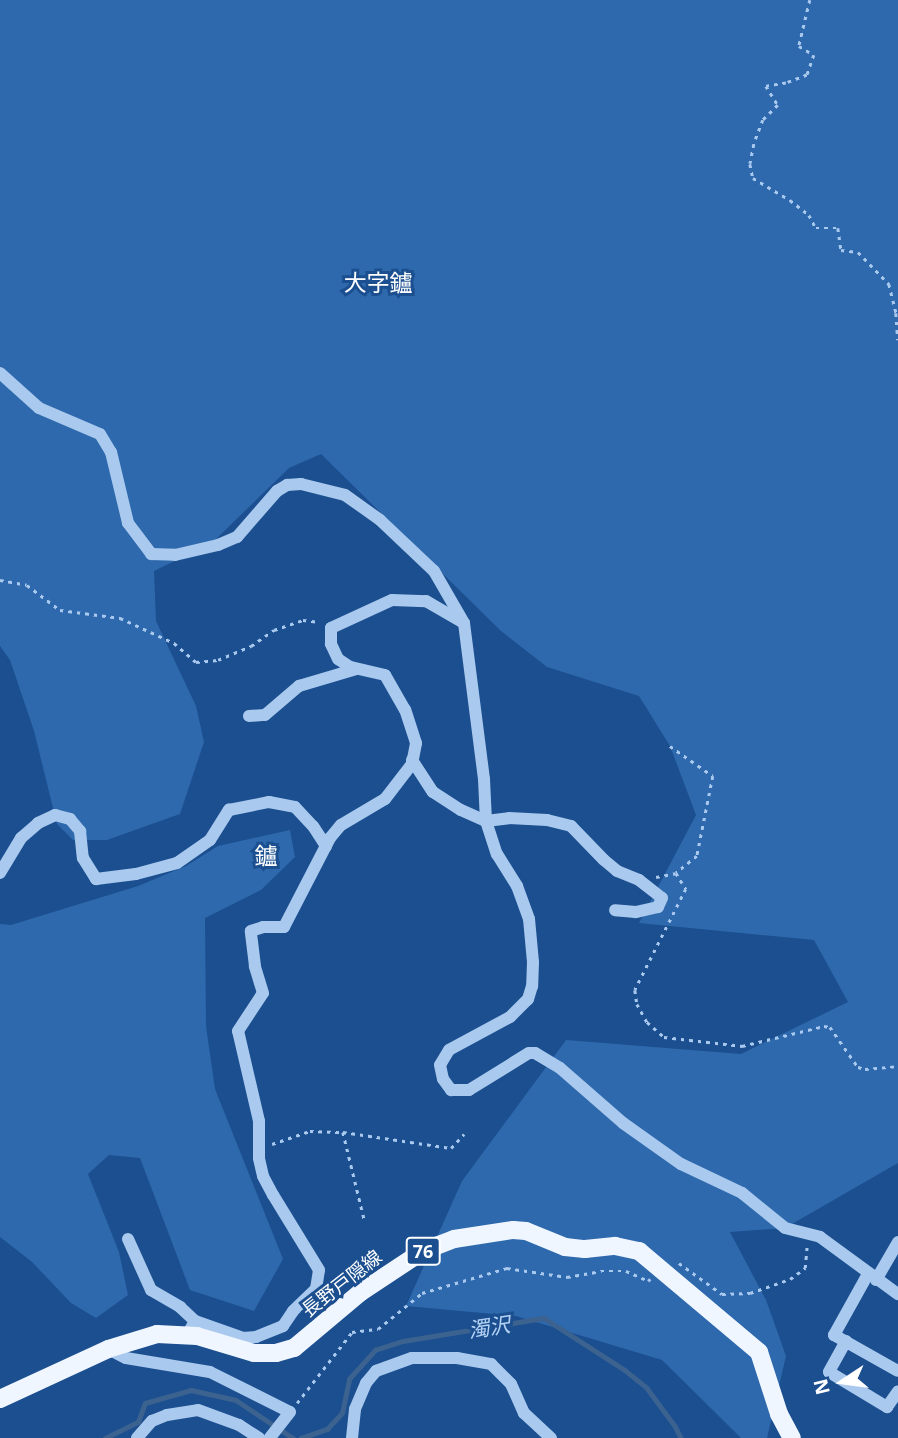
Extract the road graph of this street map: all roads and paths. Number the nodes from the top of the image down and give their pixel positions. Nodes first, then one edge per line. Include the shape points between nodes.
1 (810, 0) edge
2 (898, 340) edge
3 (0, 373) edge
4 (0, 580) edge
5 (341, 623) junction
6 (464, 623) junction
7 (356, 669) junction
8 (250, 716) dead end
9 (670, 746) dead end
10 (412, 760) junction
11 (486, 821) junction
12 (326, 846) junction
13 (0, 873) edge
14 (676, 873) junction
15 (639, 880) junction
16 (615, 910) dead end
17 (898, 1066) edge
18 (343, 1132) junction
19 (464, 1134) dead end
20 (259, 1149) junction
21 (365, 1222) dead end
22 (807, 1234) junction
23 (128, 1239) dead end
24 (898, 1244) edge
25 (660, 1268) junction
26 (872, 1277) junction
27 (898, 1294) edge
28 (191, 1328) junction
29 (846, 1342) junction
30 (108, 1349) junction
31 (898, 1371) edge
32 (898, 1391) edge
33 (0, 1399) edge
34 (287, 1416) junction
35 (267, 1437) edge
36 (137, 1438) edge
37 (352, 1438) edge
38 (551, 1438) edge
39 (792, 1438) edge

1 - 2 path via 799,46 814,55 807,75 766,86 778,105 763,120 754,144 753,178 809,215 816,228 838,228 841,250 858,252 889,284
3 - 6 street via 39,408 100,434 111,452 128,523 151,554 174,555 236,537 276,491 287,485 327,488 380,520 434,570
4 - 5 path via 27,585 60,610 120,618 174,643 196,662 218,660 303,620
5 - 6 street via 392,600 426,601
5 - 7 street via 331,628 331,644 338,659
6 - 11 street
7 - 8 street via 299,686 265,715
7 - 10 street via 385,675 405,710 416,743
9 - 14 path via 713,776 697,856
10 - 11 street via 433,792
10 - 12 street via 386,799 341,825
11 - 15 street via 547,820 571,826 617,871
11 - 22 street via 529,919 532,986 510,1017 449,1050 440,1065 451,1090 469,1090 535,1053 681,1164 742,1193 785,1228
12 - 13 street via 295,807 269,802 229,810 210,840 177,863 96,879 83,858 80,831 71,819 55,815 21,838
12 - 20 street via 284,927 251,931 262,993 238,1031 259,1121
14 - 15 path
14 - 17 path via 686,889 635,990 647,1022 664,1037 742,1046 824,1026 830,1027 858,1067
15 - 16 street via 662,898 658,907
18 - 19 path via 452,1148
18 - 20 path via 310,1131
18 - 21 path
20 - 28 street via 263,1176 318,1270 316,1289 283,1326 256,1337
22 - 25 path via 805,1268 790,1279 750,1293 722,1294 679,1262
22 - 26 street via 820,1237
23 - 28 street via 151,1290 180,1307
24 - 26 street
25 - 28 main road, 長野戸隠線 / 76 via 639,1251 615,1246 565,1247 526,1231 486,1232 423,1251 361,1292 294,1348 254,1353
25 - 34 path via 648,1281 626,1271 566,1277 507,1268 422,1293 379,1329 352,1332
25 - 39 main road, 長野戸隠線 / 76 via 759,1352 779,1415
26 - 27 street
26 - 29 street via 834,1335
28 - 30 main road, 長野戸隠線 / 76
29 - 31 street
29 - 32 street via 828,1372 887,1408
30 - 33 main road, 長野戸隠線 / 76
30 - 34 street via 125,1358 210,1372
34 - 35 street
35 - 36 street via 198,1410 152,1421
37 - 38 street via 355,1409 366,1383 376,1371 412,1358 491,1364 511,1384 524,1413

